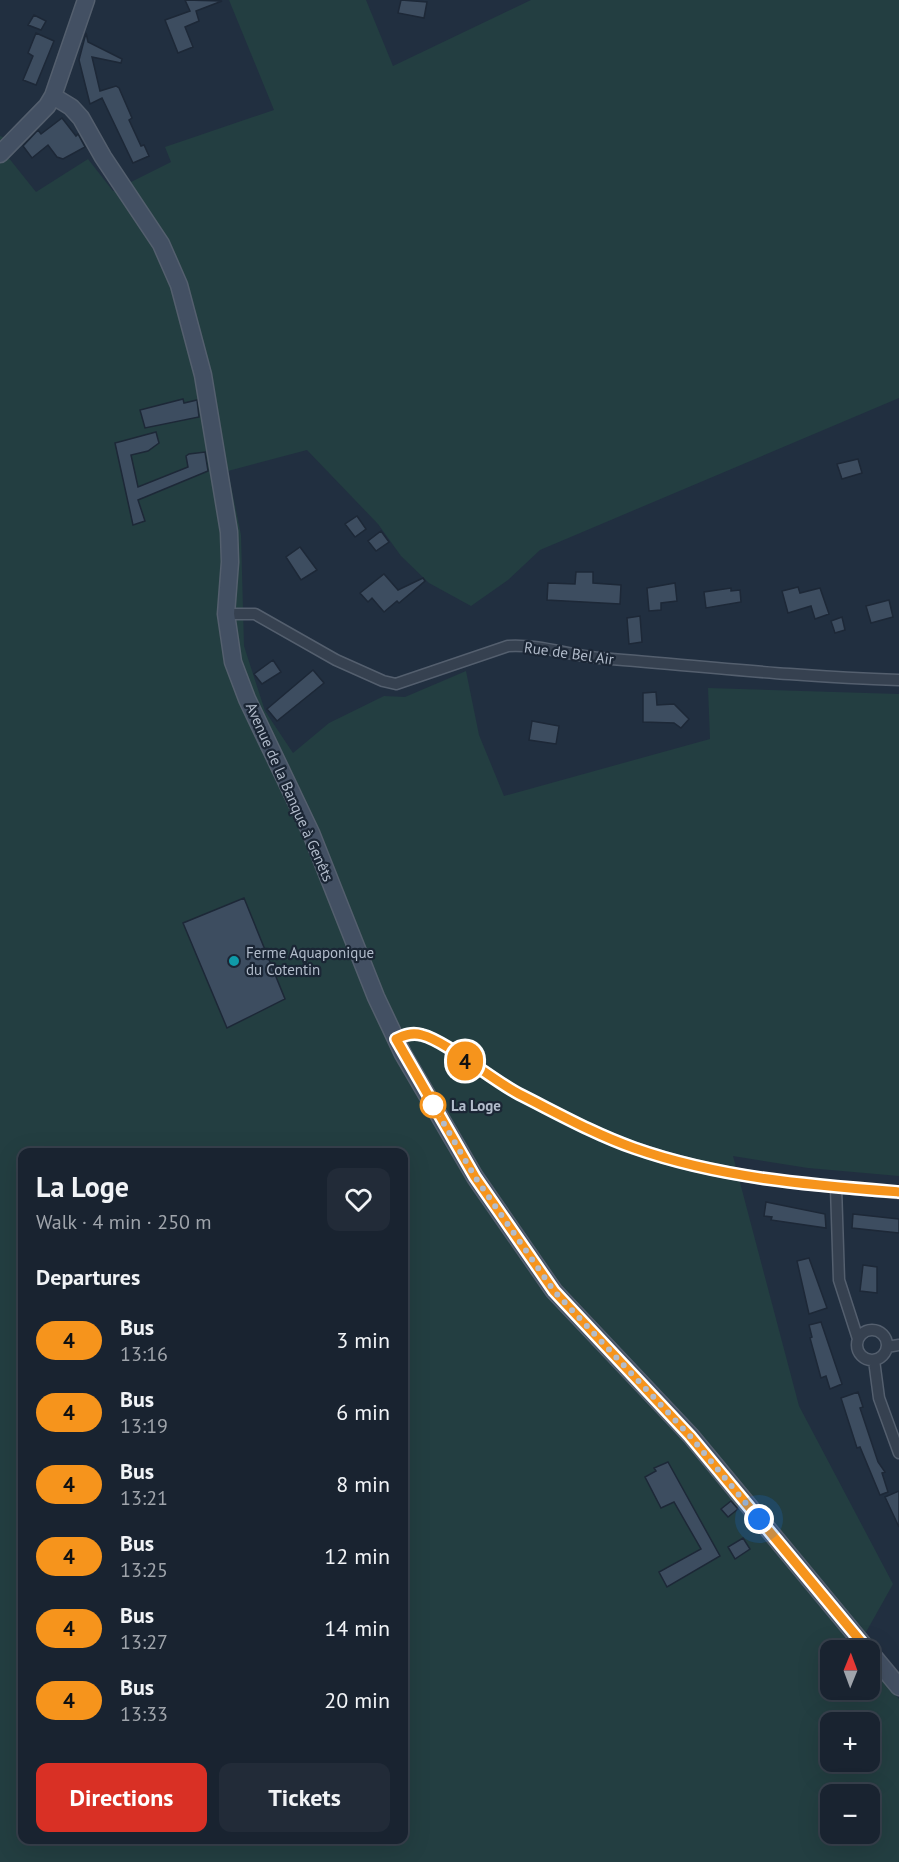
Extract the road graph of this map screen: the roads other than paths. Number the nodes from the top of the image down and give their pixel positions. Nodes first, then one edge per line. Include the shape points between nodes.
1 (86, 0) edge
2 (53, 96) junction
3 (3, 151) edge
4 (226, 614) junction
5 (899, 680) edge
6 (396, 1039) junction
7 (836, 1187) junction
8 (899, 1192) edge
9 (858, 1339) junction
10 (899, 1345) edge
11 (887, 1347) junction
12 (874, 1360) junction
13 (899, 1453) edge
14 (860, 1640) edge
15 (880, 1664) edge
16 (899, 1687) edge

1 - 2 street
2 - 3 street
2 - 4 street, Avenue de la Banque à Genêts via 81,118 148,223 161,244 187,310 203,375 229,532
4 - 5 street, Rue de Bel Air via 255,614 336,660 396,684 508,646 527,645 593,657 799,676
4 - 6 street, Avenue de la Banque à Genêts via 229,646 247,699 311,832
6 - 7 street via 407,1034 435,1040 496,1082 635,1148 753,1177
6 - 14 street, Avenue de la Banque à Genêts via 475,1177 554,1291 690,1436
7 - 8 street
7 - 9 street via 839,1280
9 - 11 street via 865,1332 879,1332
9 - 12 street via 860,1354
10 - 11 street
11 - 12 street via 883,1356
12 - 13 street via 879,1398
15 - 16 street, Avenue de la Banque à Genêts

